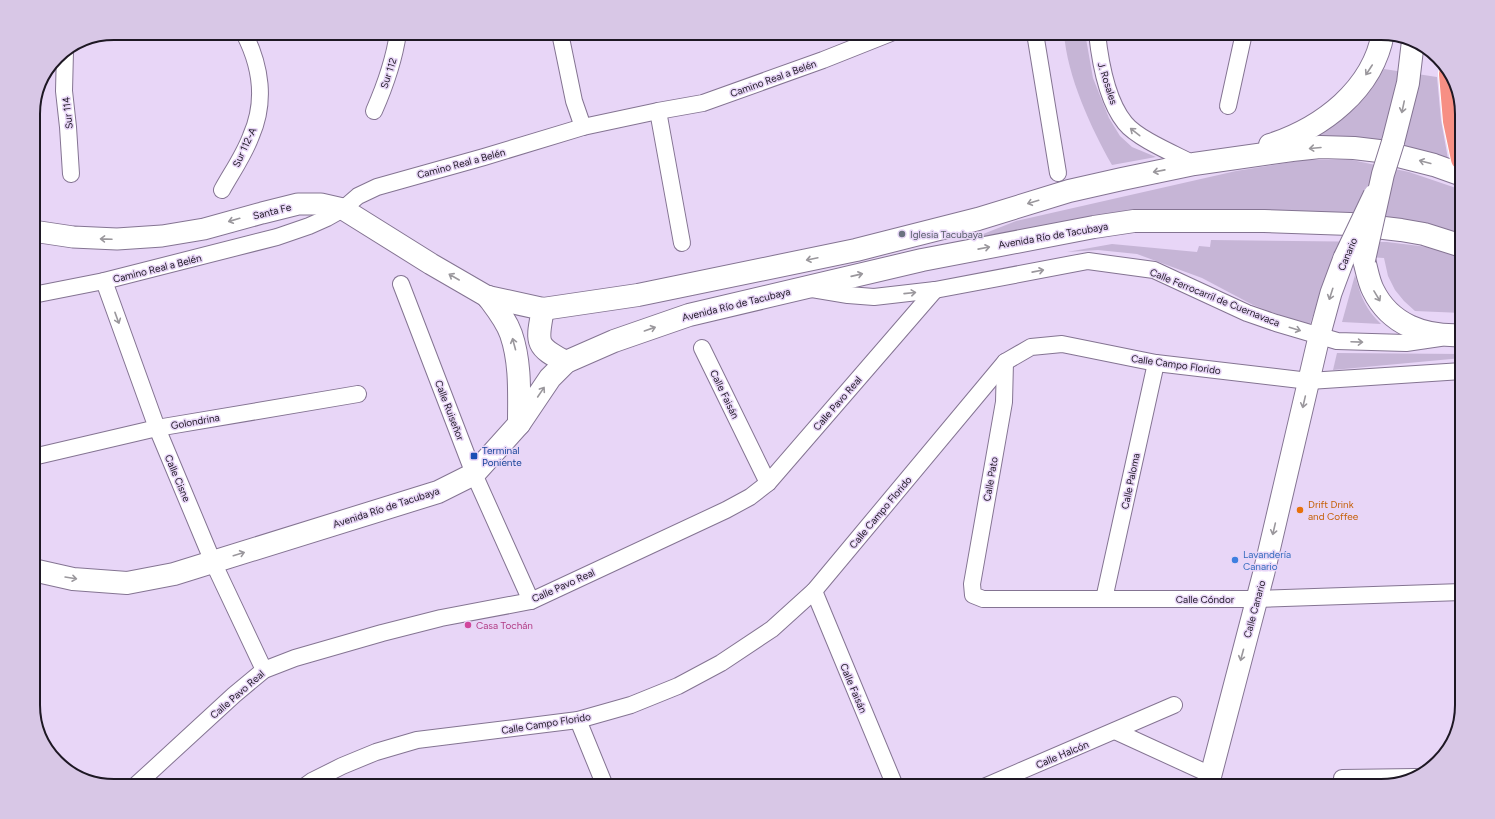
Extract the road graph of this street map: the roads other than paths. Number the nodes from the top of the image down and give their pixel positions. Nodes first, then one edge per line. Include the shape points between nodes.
1 (248, 40) edge
2 (397, 40) edge
3 (561, 40) edge
4 (873, 40) edge
5 (1035, 40) edge
6 (1098, 40) edge
7 (1242, 40) edge
8 (1380, 40) edge
9 (1413, 48) edge
10 (65, 58) edge
11 (1451, 91) edge
12 (1228, 106) dead end
13 (374, 111) dead end
14 (658, 111) junction
15 (583, 127) junction
16 (1455, 127) edge
17 (1224, 160) junction
18 (1194, 164) junction
19 (1455, 172) edge
20 (1058, 173) dead end
21 (71, 174) dead end
22 (222, 190) dead end
23 (343, 209) junction
24 (40, 232) edge
25 (682, 243) dead end
26 (1455, 244) edge
27 (1354, 259) junction
28 (104, 281) junction
29 (401, 284) dead end
30 (802, 288) junction
31 (935, 290) junction
32 (40, 294) edge
33 (488, 297) junction
34 (542, 308) junction
35 (1455, 336) edge
36 (1455, 336) edge
37 (1319, 337) junction
38 (702, 348) dead end
39 (566, 362) junction
40 (1005, 362) junction
41 (1156, 363) junction
42 (1455, 372) edge
43 (1309, 381) junction
44 (358, 394) dead end
45 (519, 424) junction
46 (157, 428) junction
47 (40, 455) edge
48 (474, 474) junction
49 (768, 483) junction
50 (213, 562) junction
51 (40, 572) edge
52 (814, 591) junction
53 (1455, 592) edge
54 (973, 595) joint
55 (1104, 599) junction
56 (1257, 599) junction
57 (531, 601) junction
58 (264, 670) junction
59 (1174, 705) dead end
60 (578, 720) junction
61 (1115, 731) junction
62 (1394, 777) edge
63 (1342, 778) dead end
64 (143, 779) edge
65 (320, 779) edge
66 (602, 779) edge
67 (892, 779) edge
68 (1002, 779) edge
69 (1207, 779) edge
70 (1209, 779) edge

1 - 22 street, Sur 112-A via 259,76 260,106 251,136
2 - 13 street, Sur 112 via 388,78
3 - 15 street via 574,101
4 - 14 street, Camino Real a Belén via 703,103
5 - 20 street
18 -> 6 street, J. Rosales via 1139,135 1125,124 1115,106 1106,80
7 - 12 street
8 -> 17 main road via 1374,62 1361,83 1347,101 1322,121 1288,139
9 -> 27 main road, bridge via 1408,83 1393,142
10 - 21 street, Sur 114 via 64,91
11 - 16 highway
14 - 15 street, Camino Real a Belén
14 - 25 street
15 - 23 street, Camino Real a Belén via 377,187 358,196
17 - 18 main road
19 -> 17 main road via 1410,158 1354,148 1320,147
18 -> 34 main road via 1069,191 978,219 856,250 638,295
23 -> 24 street, Santa Fe via 321,204 298,204 204,229 162,236 117,239
23 - 28 street, Camino Real a Belén via 277,238
33 -> 23 street, Santa Fe
30 -> 26 main road, Avenida Río de Tacubaya via 922,260 1134,221 1350,224 1424,234
27 -> 35 main road via 1384,309 1394,318 1415,328
27 -> 37 street, Canario via 1331,293
28 - 32 street, Camino Real a Belén
28 -> 46 street, Calle Cisne
29 - 48 street, Calle Ruiseñor
30 -> 31 street, Calle Ferrocarril de Cuernavaca via 874,297
39 -> 30 main road, Avenida Río de Tacubaya via 614,341 689,315
31 -> 37 street, Calle Ferrocarril de Cuernavaca via 1088,261 1154,270 1247,313
31 - 49 street, Calle Pavo Real
33 - 34 main road
45 -> 33 main road via 518,370 511,334
34 - 39 main road via 538,336 540,345 550,354
37 -> 36 street, Calle Ferrocarril de Cuernavaca via 1337,341 1406,343
37 - 43 street, Calle Canario
38 - 49 street, Calle Faisán
45 -> 39 main road, Avenida Río de Tacubaya via 550,378
40 - 41 street, Calle Campo Florido via 1031,347 1062,344
40 - 52 street, Calle Campo Florido
40 - 54 street, Calle Pato via 1004,402 972,584
41 - 43 street, Calle Campo Florido
41 - 55 street, Calle Paloma
42 - 43 street, Calle Campo Florido
43 -> 56 street, Calle Canario
44 - 46 street, Golondrina
45 - 48 main road, Avenida Río de Tacubaya
46 - 47 street, Golondrina
46 - 50 street, Calle Cisne
50 -> 48 main road, Avenida Río de Tacubaya via 438,492
48 - 57 street, Calle Ruiseñor
49 - 57 street, Calle Pavo Real via 750,497 726,510
51 -> 50 main road, Avenida Río de Tacubaya via 73,579 127,583 174,574
50 - 58 street, Calle Cisne
52 - 60 street, Calle Campo Florido via 772,629 721,663 678,686 631,705
52 - 67 street, Calle Faisán
53 - 56 street, Calle Cóndor
54 - 55 street, Calle Cóndor via 983,599
55 - 56 street, Calle Cóndor
56 -> 70 street, Calle Canario
57 - 58 street, Calle Pavo Real via 441,618 382,633 295,658
58 - 64 street, Calle Pavo Real
59 - 61 street, Calle Halcón
60 - 65 street, Calle Campo Florido via 417,740 376,752 342,766
60 - 66 street
61 - 68 street, Calle Halcón
61 - 69 street
62 - 63 street

